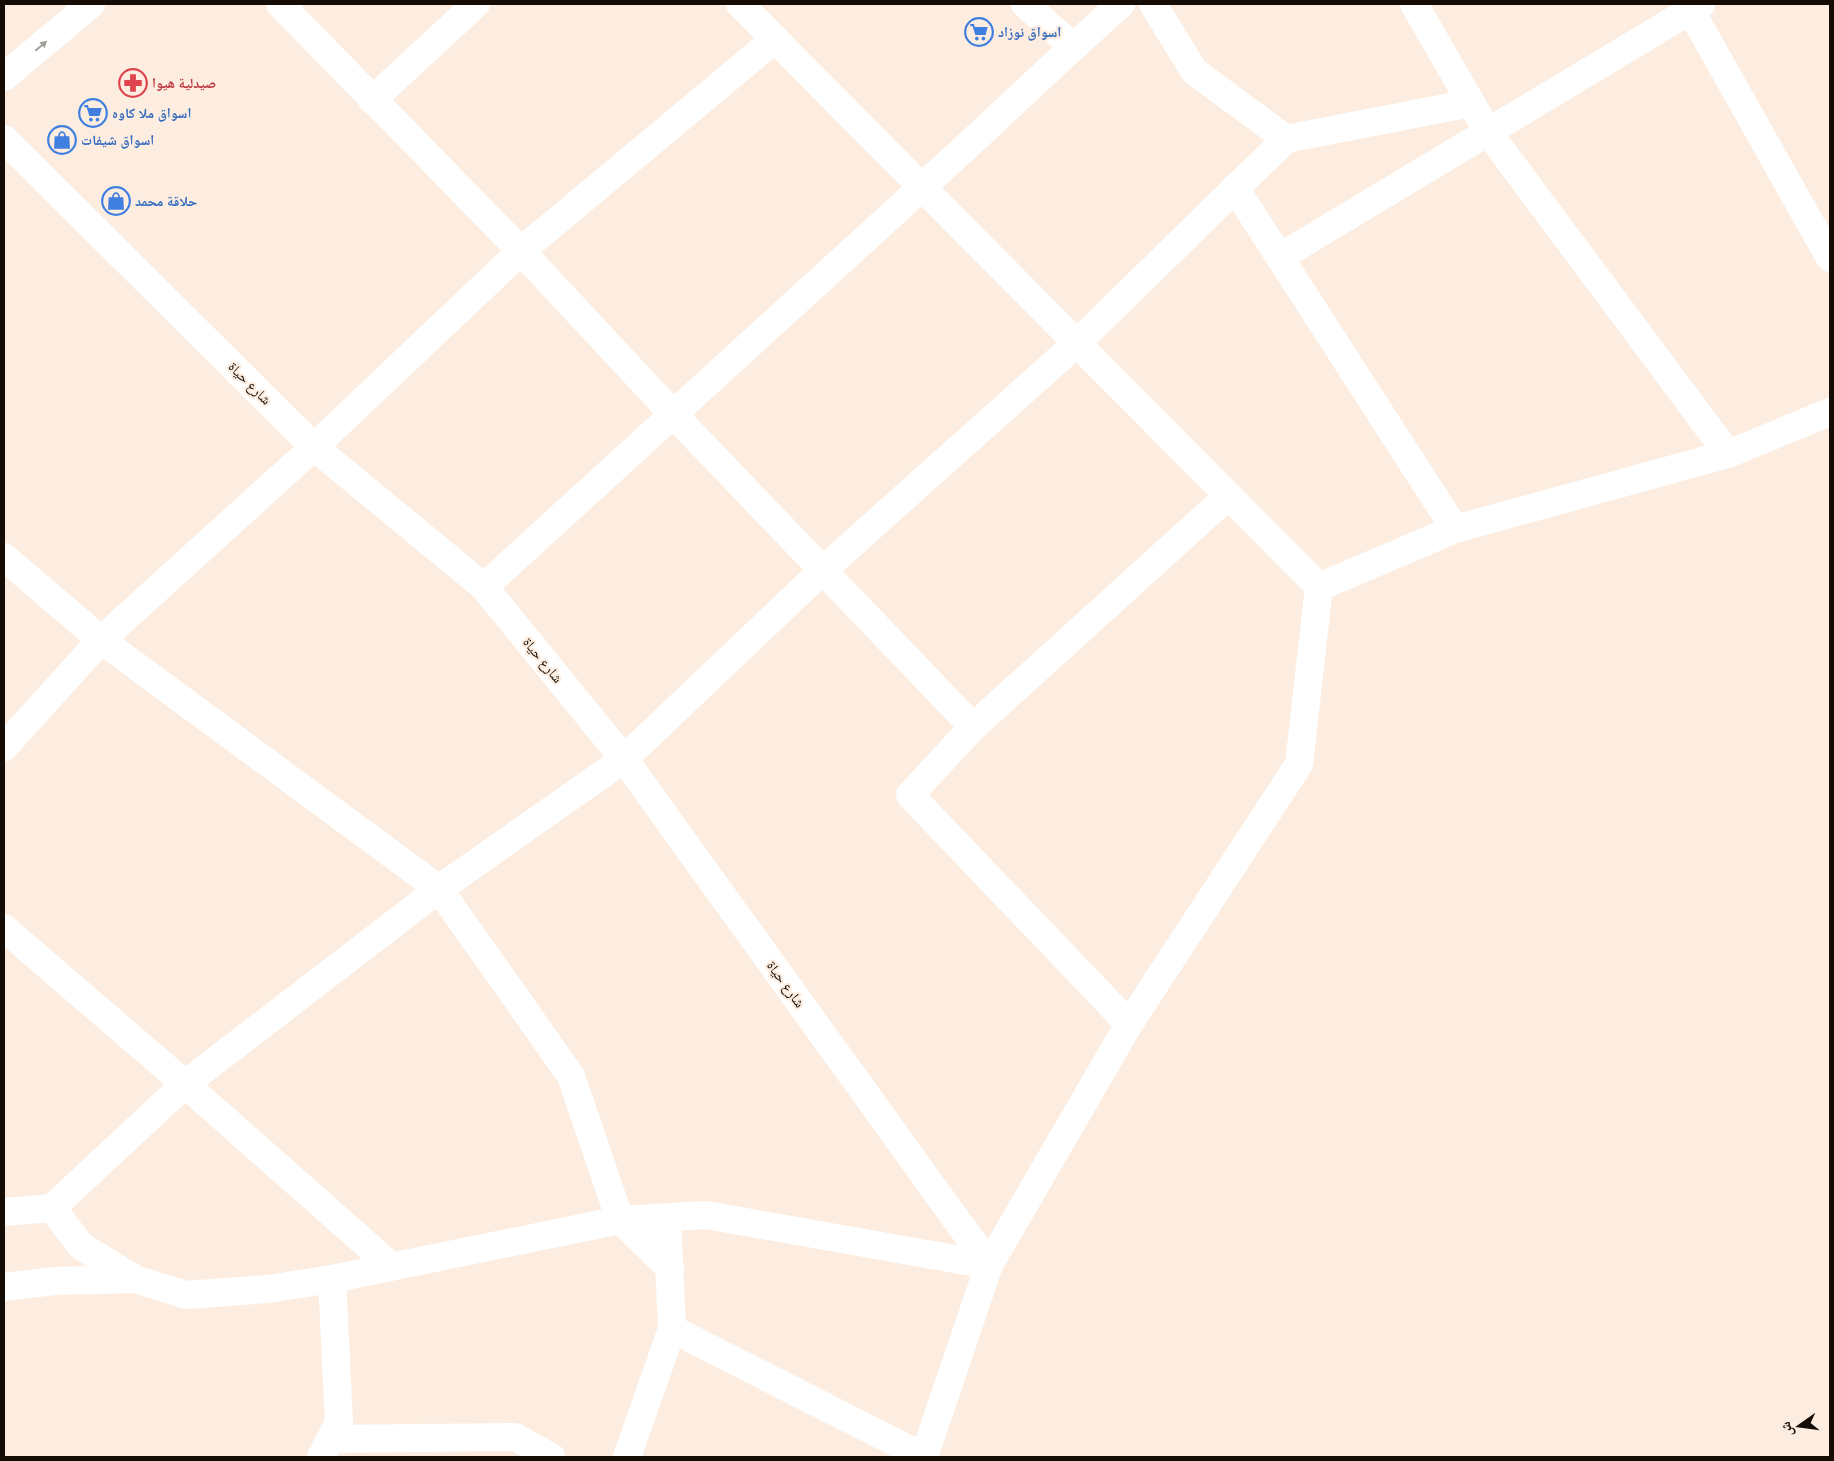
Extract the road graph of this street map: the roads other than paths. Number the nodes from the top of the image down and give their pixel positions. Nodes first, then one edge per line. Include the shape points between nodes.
1 (91, 4) edge
2 (280, 4) edge
3 (476, 4) edge
4 (740, 4) edge
5 (1025, 4) edge
6 (1121, 4) edge
7 (1152, 4) edge
8 (1414, 4) edge
9 (1693, 6) edge
10 (775, 39) junction
11 (1072, 46) junction
12 (4, 77) edge
13 (372, 100) junction
14 (1471, 103) junction
15 (1488, 132) junction
16 (4, 139) edge
17 (1286, 139) junction
18 (922, 188) junction
19 (1235, 188) junction
20 (521, 251) junction
21 (1280, 257) junction
22 (1830, 258) edge
23 (1077, 343) junction
24 (1830, 412) edge
25 (672, 413) junction
26 (314, 447) junction
27 (1728, 454) junction
28 (1228, 496) junction
29 (1456, 529) junction
30 (4, 558) edge
31 (823, 570) junction
32 (484, 587) junction
33 (1319, 587) junction
34 (101, 640) junction
35 (973, 727) junction
36 (4, 748) edge
37 (624, 759) junction
38 (439, 889) junction
39 (4, 928) edge
40 (1129, 1024) junction
41 (185, 1084) junction
42 (52, 1208) junction
43 (4, 1212) edge
44 (668, 1218) junction
45 (620, 1220) junction
46 (989, 1265) junction
47 (391, 1266) junction
48 (670, 1268) junction
49 (135, 1279) junction
50 (332, 1279) junction
51 (4, 1287) edge
52 (672, 1329) junction
53 (326, 1448) edge
54 (552, 1457) edge
55 (628, 1457) edge
56 (924, 1457) edge

12 -> 1 street
2 - 13 street
3 - 13 street
4 - 10 street
5 - 11 street
6 - 11 street
7 - 17 street via 1194,71
8 - 14 street
9 - 15 street
9 - 22 street
10 - 18 street
10 - 20 street
11 - 18 street
13 - 20 street
14 - 15 street
14 - 17 street
15 - 21 street
15 - 27 street
16 - 26 street, شارع حياة
17 - 19 street
18 - 23 street
18 - 25 street
19 - 21 street
19 - 23 street
20 - 25 street
20 - 26 street
21 - 29 street
23 - 28 street
23 - 31 street
24 - 27 street
25 - 31 street
25 - 32 street
26 - 32 street, شارع حياة
26 - 34 street
27 - 29 street
28 - 33 street
28 - 35 street
29 - 33 street
30 - 34 street
31 - 35 street
31 - 37 street
32 - 37 street, شارع حياة
33 - 40 street via 1299,764
34 - 36 street
34 - 38 street
35 - 40 street via 910,795
37 - 38 street
37 - 46 street, شارع حياة
38 - 41 street
38 - 45 street via 571,1076
39 - 41 street
40 - 46 street
41 - 42 street
41 - 47 street
42 - 43 street
42 - 49 street via 81,1246
44 - 45 street
44 - 46 street via 706,1215
44 - 48 street
45 - 47 street
45 - 48 street
46 - 56 street
47 - 50 street
48 - 52 street
49 - 50 street via 186,1295
49 - 51 street via 54,1280
50 - 53 street via 339,1422
52 - 55 street
52 - 56 street
53 - 54 street via 515,1437

